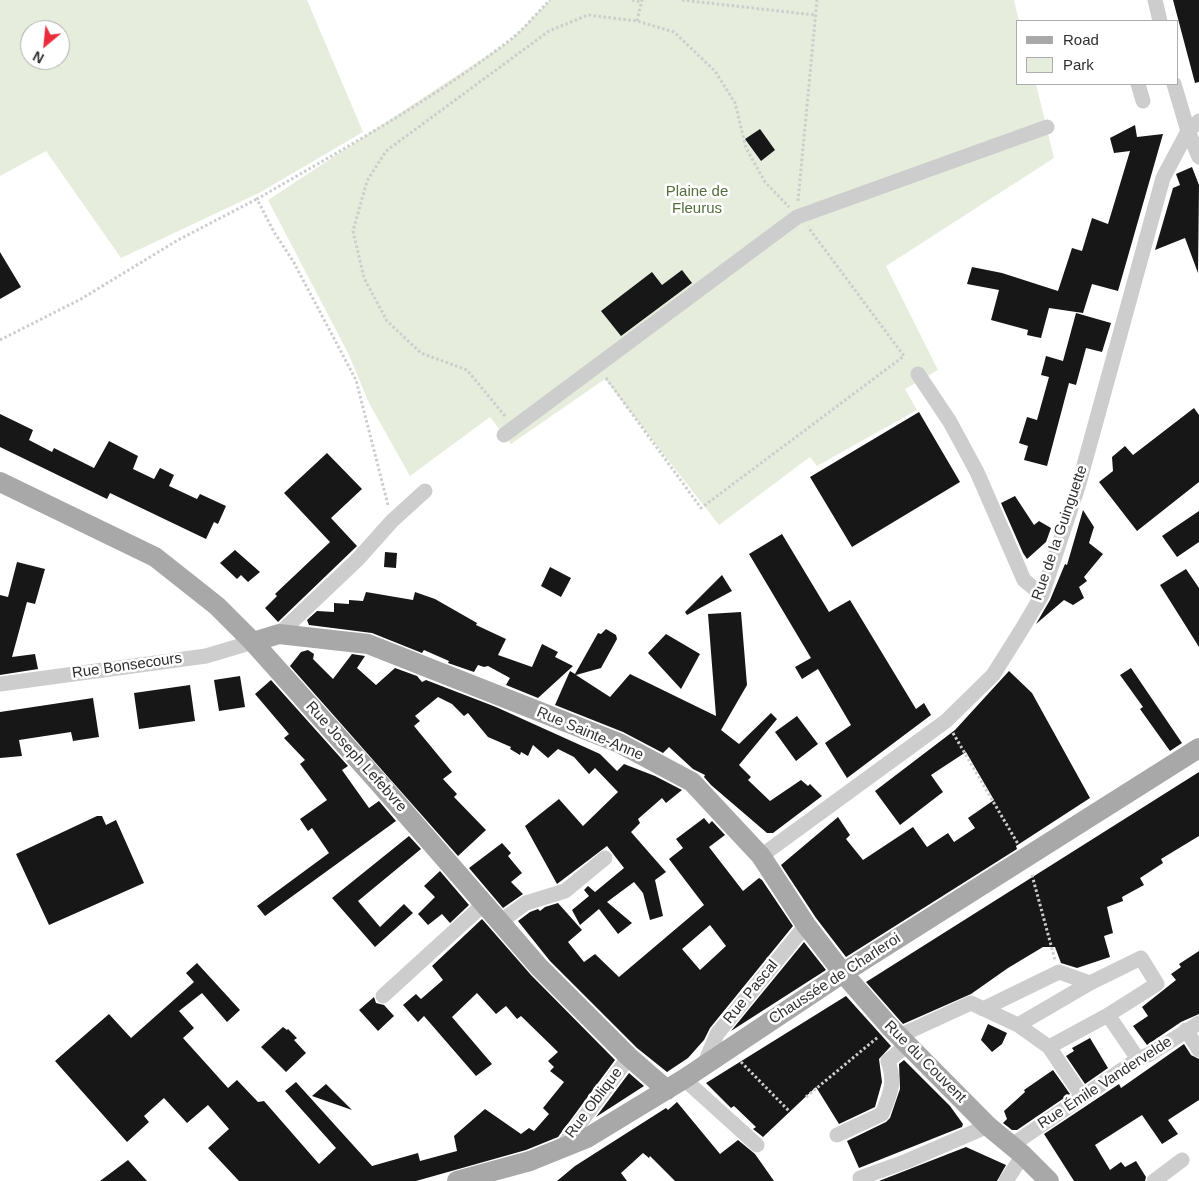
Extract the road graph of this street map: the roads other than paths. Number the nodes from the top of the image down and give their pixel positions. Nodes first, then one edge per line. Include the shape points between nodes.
1 (1154, 0) edge
2 (1160, 20) edge
3 (1138, 85) edge
4 (1174, 85) edge
5 (1143, 101) dead end
6 (1194, 126) edge
7 (1047, 127) dead end
8 (1199, 157) edge
9 (918, 374) dead end
10 (509, 431) road end
11 (0, 482) edge
12 (425, 491) dead end
13 (1042, 595) junction
14 (279, 634) junction
15 (253, 642) junction
16 (0, 684) edge
17 (1199, 748) edge
18 (761, 856) junction
19 (605, 858) dead end
20 (484, 904) junction
21 (500, 922) junction
22 (806, 925) junction
23 (843, 973) junction
24 (1090, 983) junction
25 (383, 996) dead end
26 (983, 1009) junction
27 (1108, 1015) junction
28 (1018, 1026) junction
29 (1193, 1026) edge
30 (899, 1036) junction
31 (1049, 1048) junction
32 (1199, 1050) edge
33 (629, 1057) junction
34 (1138, 1059) junction
35 (704, 1065) junction
36 (684, 1079) junction
37 (666, 1090) junction
38 (1082, 1096) junction
39 (988, 1126) junction
40 (837, 1135) dead end
41 (757, 1145) dead end
42 (560, 1150) junction
43 (1018, 1150) junction
44 (1182, 1160) dead end
45 (860, 1178) dead end
46 (457, 1181) edge
47 (1006, 1181) edge
48 (1049, 1181) edge
49 (1154, 1181) edge

1 - 2 street
3 - 5 street
4 - 6 street
6 - 8 street
6 - 13 street, Rue de la Guinguette via 1163,178 1078,488
7 - 10 street via 831,204
9 - 13 street via 950,422 976,472 1024,580
11 - 15 main road, Rue Joseph Lefebvre via 156,557 216,606
12 - 14 street
13 - 18 street, Rue de la Guinguette via 993,675 946,721
14 - 15 main road, Rue Sainte-Anne
14 - 18 main road, Rue Sainte-Anne via 368,644 620,743 692,782
15 - 16 street, Rue Bonsecours via 206,656
15 - 20 main road, Rue Joseph Lefebvre
17 - 23 main road, Chaussée de Charleroi
18 - 22 main road, Rue Sainte-Anne
19 - 21 street via 565,891 526,903
20 - 21 main road, Rue Joseph Lefebvre
20 - 25 street
21 - 33 main road, Rue Joseph Lefebvre
22 - 23 main road, Rue Sainte-Anne
22 - 35 street, Rue Pascal via 717,1034
23 - 30 main road, Rue du Couvent
23 - 35 main road, Chaussée de Charleroi
24 - 26 street via 1059,972
24 - 27 street via 1141,958 1157,984
24 - 28 street
26 - 28 street
26 - 30 street via 971,1003
27 - 31 street
27 - 34 street
28 - 31 street
29 - 32 street
29 - 34 street, Rue Émile Vandervelde
30 - 39 main road, Rue du Couvent
30 - 40 street via 888,1062 893,1076 882,1114
31 - 38 street
33 - 37 main road, Rue Joseph Lefebvre
33 - 42 street, Rue Oblique
34 - 38 street, Rue Émile Vandervelde
35 - 36 main road, Chaussée de Charleroi
36 - 37 main road, Chaussée de Charleroi
36 - 41 street
37 - 42 main road, Chaussée de Charleroi via 587,1138
38 - 43 street, Rue Émile Vandervelde
39 - 43 main road, Rue du Couvent
39 - 45 street
42 - 46 main road, Chaussée de Charleroi
43 - 47 street, Rue Émile Vandervelde
43 - 48 main road, Rue du Couvent
44 - 49 street

